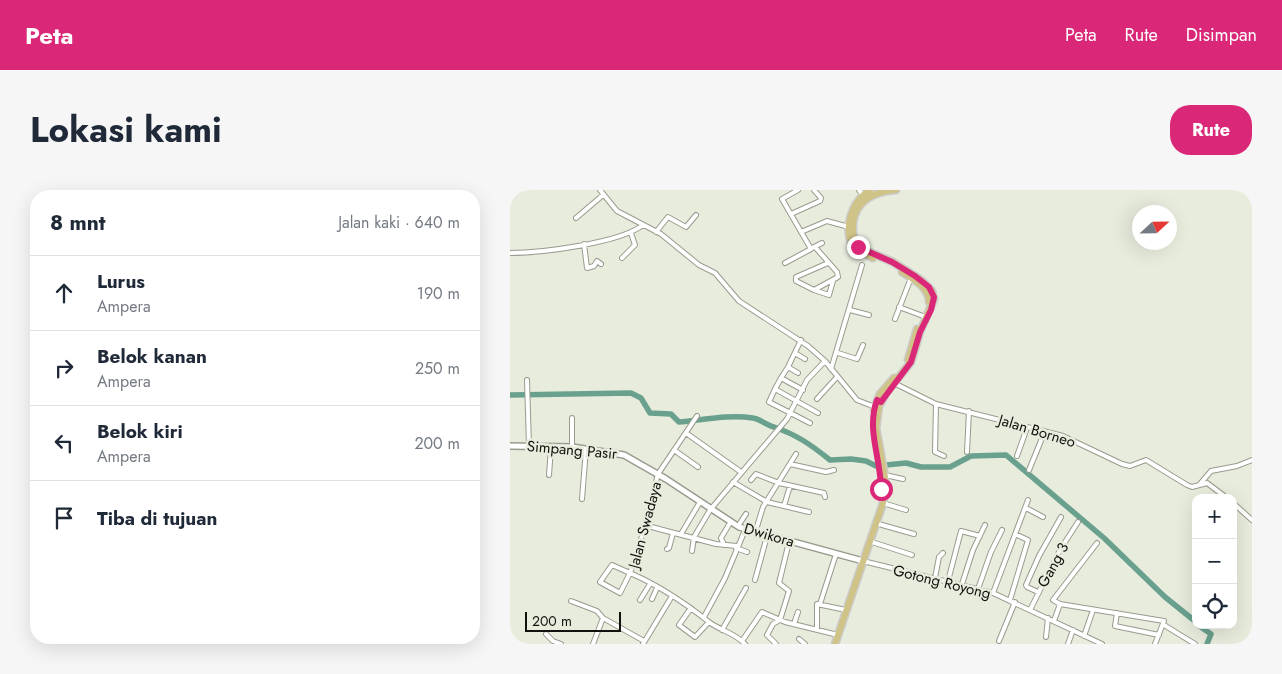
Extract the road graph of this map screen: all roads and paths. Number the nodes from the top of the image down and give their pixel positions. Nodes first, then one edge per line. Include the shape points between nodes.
1 (600, 190) edge
2 (798, 190) edge
3 (814, 190) edge
4 (896, 190) edge
5 (866, 193) edge
6 (603, 195) junction
7 (791, 214) junction
8 (696, 215) dead end
9 (576, 218) dead end
10 (643, 225) junction
11 (849, 227) junction
12 (656, 232) junction
13 (801, 232) junction
14 (631, 233) junction
15 (822, 242) dead end
16 (584, 244) junction
17 (813, 248) junction
18 (510, 253) edge
19 (622, 258) dead end
20 (785, 263) dead end
21 (828, 263) junction
22 (600, 264) dead end
23 (862, 266) dead end
24 (911, 278) junction
25 (833, 280) junction
26 (814, 290) junction
27 (899, 307) junction
28 (850, 310) junction
29 (869, 315) dead end
30 (923, 316) junction
31 (895, 319) dead end
32 (801, 340) junction
33 (863, 345) dead end
34 (795, 352) junction
35 (838, 353) junction
36 (805, 359) dead end
37 (825, 361) junction
38 (788, 367) junction
39 (831, 369) junction
40 (798, 372) dead end
41 (837, 377) junction
42 (781, 378) junction
43 (527, 380) dead end
44 (894, 384) junction
45 (775, 389) junction
46 (803, 390) junction
47 (817, 399) dead end
48 (879, 401) junction
49 (797, 402) junction
50 (936, 404) junction
51 (874, 407) junction
52 (968, 411) junction
53 (818, 413) dead end
54 (790, 414) junction
55 (697, 416) dead end
56 (572, 418) dead end
57 (810, 423) dead end
58 (1027, 428) junction
59 (1045, 431) junction
60 (686, 433) junction
61 (510, 446) edge
62 (528, 446) junction
63 (551, 447) junction
64 (572, 447) junction
65 (586, 449) junction
66 (674, 450) junction
67 (967, 452) dead end
68 (796, 454) dead end
69 (944, 456) dead end
70 (1017, 456) dead end
71 (880, 460) junction
72 (1252, 460) edge
73 (790, 464) junction
74 (698, 467) dead end
75 (834, 470) dead end
76 (1029, 470) dead end
77 (741, 472) junction
78 (883, 472) junction
79 (658, 474) junction
80 (549, 475) dead end
81 (903, 479) dead end
82 (751, 480) dead end
83 (733, 482) junction
84 (779, 483) junction
85 (1200, 484) junction
86 (790, 486) junction
87 (1222, 494) edge
88 (825, 497) dead end
89 (582, 499) dead end
90 (1028, 500) dead end
91 (700, 502) junction
92 (767, 502) junction
93 (882, 503) junction
94 (784, 506) junction
95 (1237, 507) edge
96 (1026, 508) junction
97 (710, 510) junction
98 (906, 510) dead end
99 (810, 512) dead end
100 (746, 514) dead end
101 (1044, 517) dead end
102 (1061, 517) dead end
103 (1252, 520) edge
104 (1078, 522) dead end
105 (730, 523) junction
106 (875, 523) junction
107 (644, 525) junction
108 (985, 525) dead end
109 (738, 526) junction
110 (745, 530) junction
111 (1002, 530) dead end
112 (673, 533) junction
113 (755, 533) junction
114 (681, 534) junction
115 (914, 534) dead end
116 (1014, 534) junction
117 (768, 536) junction
118 (980, 536) junction
119 (694, 537) junction
120 (868, 541) junction
121 (789, 542) junction
122 (1097, 543) dead end
123 (724, 544) junction
124 (737, 547) junction
125 (667, 549) dead end
126 (692, 551) dead end
127 (747, 552) dead end
128 (943, 553) dead end
129 (836, 554) junction
130 (912, 555) dead end
131 (862, 561) junction
132 (632, 574) junction
133 (936, 578) junction
134 (755, 580) dead end
135 (948, 581) junction
136 (650, 584) junction
137 (962, 584) junction
138 (657, 588) junction
139 (746, 588) dead end
140 (978, 589) junction
141 (1038, 592) junction
142 (993, 593) junction
143 (672, 596) junction
144 (652, 599) dead end
145 (640, 600) dead end
146 (1010, 600) junction
147 (570, 601) dead end
148 (1015, 602) junction
149 (820, 604) junction
150 (1060, 604) junction
151 (691, 608) junction
152 (845, 610) junction
153 (1030, 610) junction
154 (1093, 610) junction
155 (798, 612) dead end
156 (1117, 613) junction
157 (704, 617) junction
158 (603, 618) junction
159 (1048, 618) junction
160 (780, 620) junction
161 (1054, 621) junction
162 (709, 622) junction
163 (794, 624) junction
164 (1164, 625) junction
165 (817, 629) junction
166 (722, 630) junction
167 (1073, 630) junction
168 (546, 634) dead end
169 (837, 635) junction
170 (1159, 635) junction
171 (1084, 636) junction
172 (1046, 638) dead end
173 (800, 639) dead end
174 (999, 640) dead end
175 (644, 643) edge
176 (744, 643) edge
177 (561, 644) edge
178 (593, 644) edge
179 (776, 644) edge
180 (805, 644) edge
181 (833, 644) edge
182 (1068, 644) edge
183 (1101, 644) edge
184 (1155, 644) edge
185 (1195, 644) edge

1 - 6 street
2 - 7 street via 782,198
3 - 7 street via 820,201
4 - 5 main road
5 - 11 main road via 854,207
5 - 44 main road via 854,221 853,236 857,245 915,276 929,287 934,297 913,358
6 - 9 street
6 - 10 street via 617,211
7 - 13 street
8 - 12 street via 686,227 668,216
10 - 12 street
10 - 14 street
11 - 13 street via 827,221
11 - 24 main road via 849,238 856,250
12 - 32 street via 699,265 715,273 739,301
13 - 17 street
14 - 16 street
14 - 19 street via 635,245
15 - 17 street
16 - 18 street
16 - 22 street via 587,268 597,261
17 - 20 street
17 - 21 street
21 - 25 street via 839,276
21 - 26 street via 795,278
23 - 28 street
24 - 27 street
24 - 30 main road via 929,296
25 - 26 street
25 - 26 street via 829,295
27 - 30 street
27 - 31 street
28 - 29 street
28 - 35 street
30 - 48 main road via 908,359
32 - 34 street
32 - 37 street
33 - 35 street via 857,359
34 - 36 street
34 - 38 street
35 - 39 street
37 - 39 street
37 - 46 street via 807,380
38 - 40 street
38 - 42 street
39 - 41 street
41 - 47 street
41 - 51 street via 860,402
42 - 45 street
42 - 46 street
43 - 62 street
44 - 48 main road
44 - 50 street, Jalan Borneo
45 - 49 street
45 - 54 street via 768,401
46 - 49 street
48 - 51 main road
48 - 71 main road via 876,428
49 - 53 street
49 - 54 street
50 - 52 street, Jalan Borneo
50 - 69 street via 935,452
51 - 71 main road via 872,433
52 - 58 street, Jalan Borneo
52 - 67 street
54 - 57 street
54 - 77 street
55 - 60 street, Jalan Swadaya
56 - 64 street
58 - 59 street, Jalan Borneo
58 - 70 street
59 - 76 street
59 - 85 street, Jalan Borneo via 1075,440 1122,464 1130,466 1146,460 1187,485
60 - 66 street, Jalan Swadaya
60 - 77 street
61 - 62 street, Simpang Pasir
62 - 63 street, Simpang Pasir
63 - 64 street, Simpang Pasir
63 - 80 street
64 - 65 street, Simpang Pasir
65 - 79 street, Simpang Pasir via 624,455
65 - 89 street
66 - 74 street
66 - 79 street, Jalan Swadaya
68 - 73 street
71 - 78 main road
72 - 85 street via 1211,471
73 - 75 street via 826,472
73 - 84 street
77 - 83 street
78 - 81 street
78 - 93 main road
78 - 120 main road
79 - 91 street, Dwikora
79 - 107 street, Jalan Swadaya
82 - 84 street via 756,474
83 - 92 street
83 - 97 street
84 - 86 street
84 - 92 street
85 - 87 street, Jalan Borneo via 1210,484
86 - 88 street via 824,493
86 - 94 street
90 - 96 street
91 - 97 street, Dwikora
91 - 114 street
92 - 94 street
92 - 113 street
93 - 98 street
93 - 106 main road
94 - 99 street
95 - 103 street
96 - 101 street
96 - 116 street
97 - 105 street, Dwikora
97 - 119 street
100 - 109 street
102 - 141 street via 1027,584 1027,588
104 - 141 street, Gang 3
105 - 109 street, Dwikora
105 - 123 street via 721,538
106 - 115 street
106 - 120 main road
107 - 112 street
107 - 132 street, Jalan Swadaya
108 - 118 street
109 - 110 street, Dwikora
110 - 113 street, Dwikora
110 - 124 street
111 - 140 street
112 - 114 street
112 - 125 street
113 - 117 street, Dwikora
114 - 119 street
116 - 142 street
116 - 146 street via 1028,540
117 - 121 street, Dwikora
117 - 134 street
118 - 135 street via 961,531
118 - 137 street
119 - 123 street
119 - 126 street
120 - 130 street
120 - 131 main road
121 - 129 street, Dwikora
121 - 160 street via 779,583 789,591
122 - 150 street via 1053,599
123 - 124 street
124 - 127 street
124 - 157 street
128 - 133 street via 939,557
129 - 131 street, Dwikora
129 - 149 street
131 - 133 street, Gotong Royong
131 - 152 main road
132 - 132 street via 620,593 600,582 612,565
132 - 136 street
133 - 135 street, Gotong Royong
135 - 137 street, Gotong Royong
136 - 138 street
136 - 145 street
137 - 140 street, Gotong Royong
138 - 143 street
138 - 144 street
139 - 166 street
140 - 142 street, Gotong Royong
141 - 153 street, Gang 3
142 - 146 street, Gotong Royong
143 - 151 street
143 - 175 street
146 - 148 street, Gotong Royong
147 - 158 street via 597,611
148 - 153 street, Gotong Royong
148 - 174 street
149 - 152 street
149 - 165 street via 816,611
150 - 154 street
150 - 161 street
151 - 157 street
151 - 162 street via 680,628 695,638
152 - 169 main road
153 - 159 street, Gotong Royong
154 - 156 street
154 - 171 street
155 - 163 street
156 - 164 street via 1164,622
156 - 170 street via 1116,626
157 - 162 street
158 - 175 street
158 - 178 street
159 - 161 street, Gotong Royong
159 - 172 street
160 - 163 street
160 - 176 street via 762,612
160 - 179 street via 767,635
161 - 167 street, Gotong Royong
162 - 166 street
163 - 165 street
164 - 170 street
164 - 185 street
165 - 169 street
166 - 176 street
167 - 171 street, Gotong Royong
167 - 182 street
168 - 177 street
169 - 181 main road
170 - 184 street
171 - 183 street, Gotong Royong
173 - 180 street

